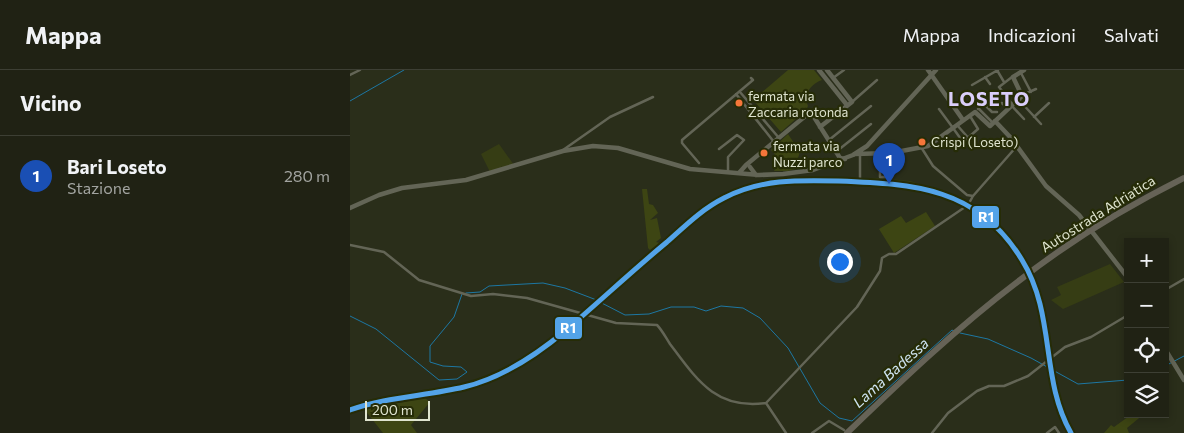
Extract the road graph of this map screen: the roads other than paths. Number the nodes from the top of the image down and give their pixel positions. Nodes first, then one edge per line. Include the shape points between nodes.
1 (360, 70) edge
2 (819, 70) edge
3 (827, 70) edge
4 (844, 70) edge
5 (927, 70) edge
6 (937, 70) edge
7 (997, 70) edge
8 (1022, 71) edge
9 (350, 75) edge
10 (932, 75) junction
11 (1000, 76) junction
12 (985, 77) junction
13 (1013, 77) junction
14 (751, 78) dead end
15 (833, 78) junction
16 (996, 78) dead end
17 (877, 80) dead end
18 (1004, 82) junction
19 (938, 84) junction
20 (990, 84) dead end
21 (972, 85) dead end
22 (922, 87) junction
23 (1036, 89) dead end
24 (740, 92) junction
25 (1031, 92) junction
26 (736, 94) junction
27 (1022, 95) junction
28 (653, 98) dead end
29 (1018, 99) junction
30 (988, 101) dead end
31 (852, 102) junction
32 (984, 104) junction
33 (998, 104) dead end
34 (1049, 104) dead end
35 (847, 105) junction
36 (871, 106) dead end
37 (1010, 106) junction
38 (939, 108) dead end
39 (977, 110) junction
40 (997, 112) dead end
41 (970, 116) junction
42 (1034, 117) junction
43 (1024, 119) dead end
44 (963, 120) junction
45 (994, 122) junction
46 (871, 124) dead end
47 (1041, 124) dead end
48 (820, 126) junction
49 (943, 127) dead end
50 (954, 127) junction
51 (947, 132) junction
52 (941, 136) junction
53 (968, 137) junction
54 (779, 138) junction
55 (829, 140) junction
56 (971, 141) dead end
57 (774, 142) junction
58 (948, 145) dead end
59 (1016, 146) junction
60 (921, 147) junction
61 (719, 149) dead end
62 (834, 149) junction
63 (563, 151) junction
64 (894, 152) junction
65 (858, 154) junction
66 (836, 159) junction
67 (699, 163) dead end
68 (748, 166) junction
69 (886, 170) junction
70 (892, 170) junction
71 (728, 172) junction
72 (739, 173) junction
73 (747, 174) junction
74 (756, 174) junction
75 (886, 177) junction
76 (1184, 178) edge
77 (860, 181) dead end
78 (1184, 182) edge
79 (973, 196) junction
80 (350, 208) edge
81 (350, 245) edge
82 (1124, 273) edge
83 (1184, 279) edge
84 (1169, 288) edge
85 (1124, 317) edge
86 (971, 322) junction
87 (1169, 356) edge
88 (1183, 379) edge
89 (766, 403) junction
90 (854, 430) edge
91 (845, 432) edge
92 (786, 433) edge
93 (812, 433) edge
94 (932, 433) edge
95 (1047, 433) edge
96 (1059, 433) edge

1 - 9 street
2 - 35 main road
3 - 15 main road
4 - 15 street
5 - 10 main road
5 - 22 main road via 928,76
6 - 10 main road
6 - 19 main road
7 - 11 street
7 - 12 street
8 - 13 main road
8 - 25 street
10 - 19 main road
10 - 22 main road
11 - 16 street
11 - 18 street
12 - 20 street
12 - 21 street
13 - 18 street
13 - 27 main road
14 - 24 street via 753,80
15 - 31 main road
17 - 31 street
18 - 37 street via 999,87
19 - 22 main road via 930,82
19 - 44 main road
22 - 65 main road
23 - 25 street
24 - 26 street
24 - 54 street
25 - 27 street
26 - 57 street
26 - 67 street via 682,140
27 - 29 main road
28 - 63 street via 610,117
29 - 37 main road
29 - 42 street
30 - 32 street
31 - 35 main road
32 - 39 street
32 - 40 street via 992,112
33 - 37 street
34 - 42 street
35 - 48 main road
36 - 55 street
37 - 43 street
37 - 45 main road
38 - 50 street
39 - 41 main road
39 - 45 main road via 990,126
41 - 44 main road
41 - 53 street via 978,129
42 - 47 street
44 - 50 main road
45 - 59 main road
46 - 62 street
48 - 54 main road via 811,113
48 - 55 main road
49 - 51 street
50 - 51 main road
50 - 53 street
50 - 53 street via 962,142
51 - 52 main road
52 - 58 street
52 - 60 main road
53 - 56 street
54 - 57 main road
55 - 62 main road
57 - 68 main road
59 - 79 street
59 - 82 main road via 1046,186 1086,222
60 - 64 main road
60 - 79 street via 933,166 967,195
61 - 71 street via 737,135 744,140 728,157
62 - 66 main road
63 - 71 main road via 608,146 681,167
63 - 80 main road via 471,179 402,188
64 - 65 main road
64 - 70 street
65 - 66 main road
65 - 77 street
66 - 74 main road via 829,165 796,173
68 - 72 main road
68 - 73 main road
68 - 74 main road
69 - 70 street
69 - 75 street
69 - 75 street via 880,171 880,177
70 - 75 street via 892,177
71 - 72 main road
72 - 73 main road
73 - 74 main road
76 - 86 highway, Autostrada Adriatica via 1078,239 1021,279
78 - 86 highway, Autostrada Adriatica via 1078,243
79 - 89 street via 963,210 896,254 882,258 880,271 857,307
81 - 89 street via 384,252 419,280 471,296 493,294 528,298 616,323 657,325 697,379 722,399 734,403
83 - 84 street
85 - 94 street via 1091,337 1065,347 1028,376 1004,386 987,386 977,391 948,414
86 - 90 highway, Autostrada Adriatica
87 - 88 main road
89 - 92 street
90 - 91 highway, Autostrada Adriatica
91 - 93 street via 829,421
95 - 96 street via 1055,427

